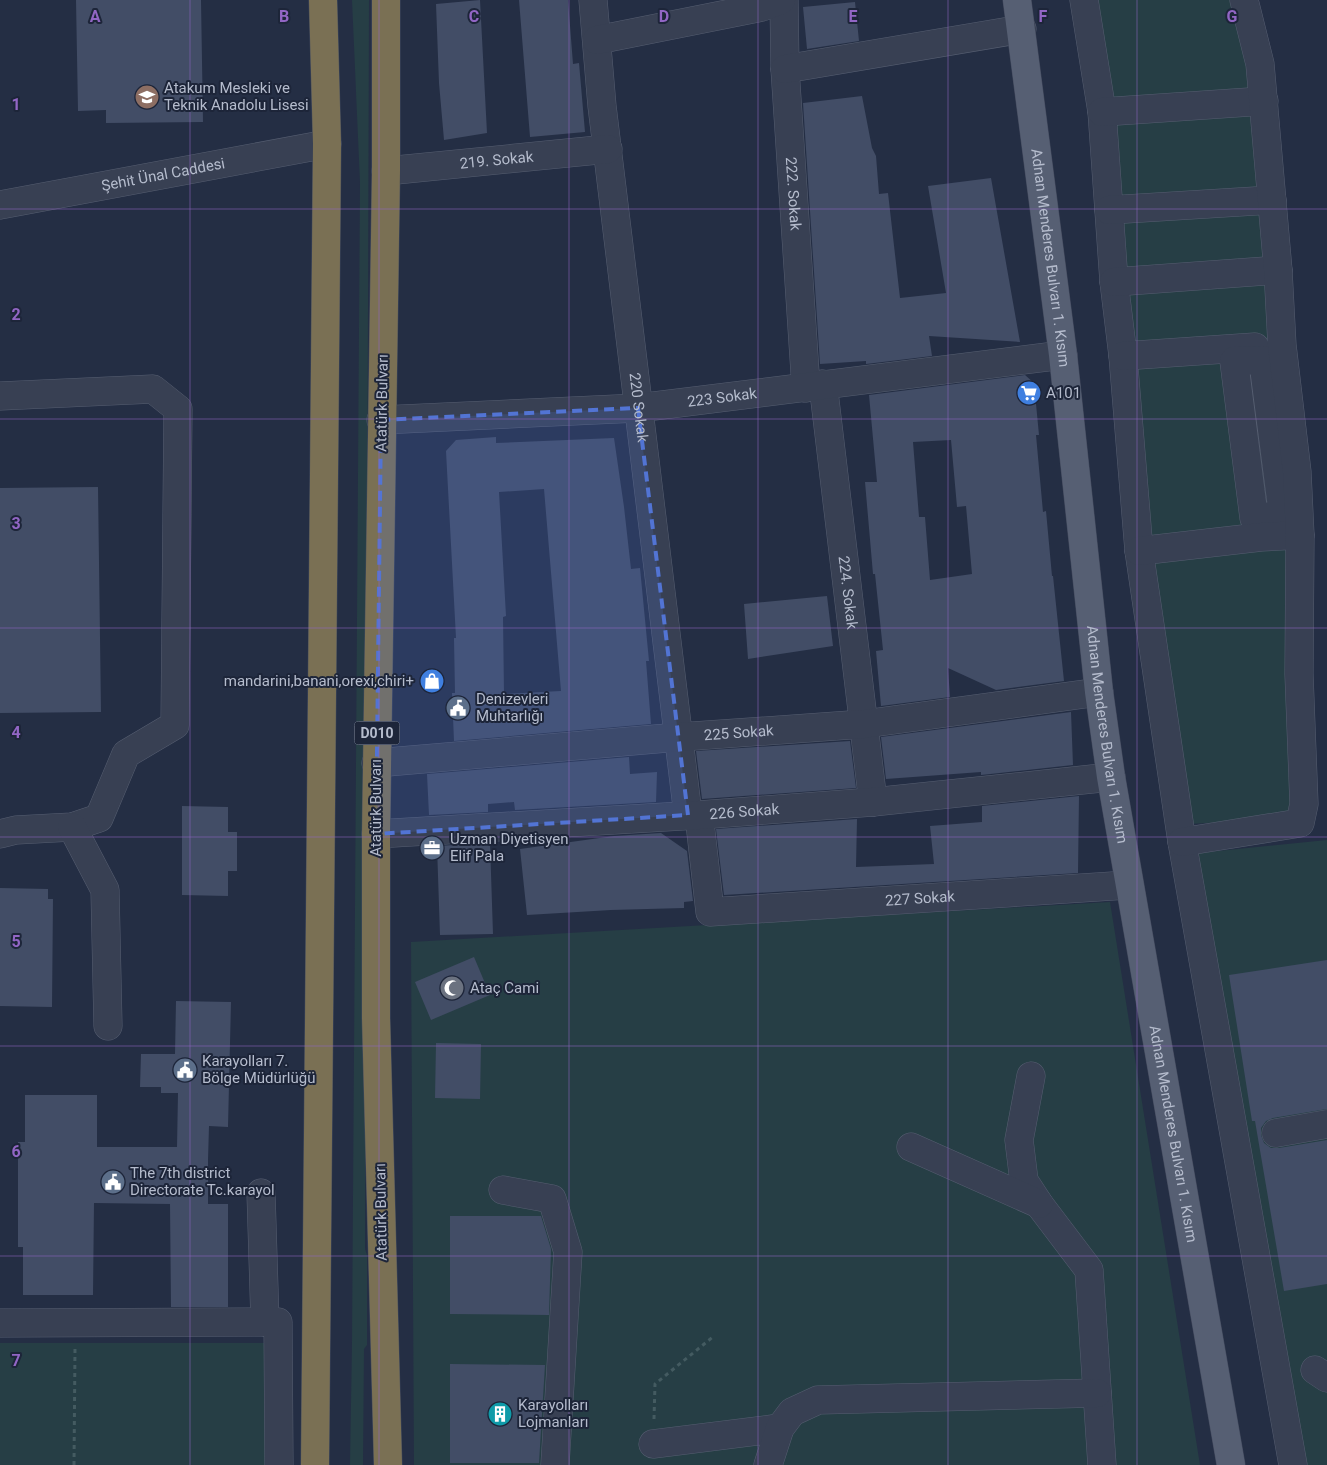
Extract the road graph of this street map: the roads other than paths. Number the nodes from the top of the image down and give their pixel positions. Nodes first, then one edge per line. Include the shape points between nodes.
1 (323, 0) edge
2 (386, 0) edge
3 (593, 0) edge
4 (783, 0) edge
5 (1017, 0) edge
6 (1084, 0) edge
7 (1244, 0) edge
8 (1022, 29) junction
9 (597, 40) junction
10 (785, 69) junction
11 (1264, 101) junction
12 (1102, 112) junction
13 (327, 144) junction
14 (608, 149) junction
15 (386, 171) junction
16 (1272, 200) junction
17 (0, 205) edge
18 (1109, 210) junction
19 (1278, 270) junction
20 (1114, 282) junction
21 (1282, 345) junction
22 (1247, 354) junction
23 (1063, 355) junction
24 (1123, 356) junction
25 (814, 386) junction
26 (0, 396) edge
27 (638, 408) junction
28 (381, 420) junction
29 (1261, 528) junction
30 (1300, 535) junction
31 (1139, 551) junction
32 (1099, 692) junction
33 (864, 724) junction
34 (679, 737) junction
35 (376, 762) junction
36 (1111, 777) junction
37 (873, 802) junction
38 (694, 815) junction
39 (72, 827) junction
40 (0, 834) edge
41 (376, 834) junction
42 (1182, 842) junction
43 (1128, 885) junction
44 (710, 912) joint
45 (108, 1026) dead end
46 (1032, 1076) dead end
47 (1327, 1124) edge
48 (1276, 1133) dead end
49 (911, 1147) dead end
50 (503, 1190) dead end
51 (261, 1193) dead end
52 (1039, 1204) junction
53 (265, 1322) junction
54 (0, 1323) edge
55 (1097, 1393) junction
56 (780, 1428) junction
57 (653, 1444) road end
58 (279, 1465) edge
59 (315, 1465) edge
60 (388, 1465) edge
61 (555, 1465) edge
62 (768, 1465) edge
63 (1102, 1465) edge
64 (1231, 1465) edge
65 (1293, 1465) edge

1 - 13 highway
2 - 15 highway, Atatürk Bulvarı / D010
3 - 9 street, 220 Sokak
4 - 9 street
4 - 10 street, 222. Sokak
5 - 8 main road, Adnan Menderes Bulvarı 1. Kısım
6 - 12 street
7 - 11 street via 1260,64
8 - 10 street
8 - 23 main road, Adnan Menderes Bulvarı 1. Kısım
9 - 14 street, 220 Sokak
10 - 25 street, 222. Sokak
11 - 12 street
11 - 16 street
12 - 18 street
13 - 17 street, Şehit Ünal Caddesi
13 - 59 highway
14 - 15 street, 219. Sokak
14 - 27 street, 220 Sokak
15 - 28 highway, Atatürk Bulvarı / D010
16 - 18 street
16 - 19 street
18 - 20 street
19 - 20 street
19 - 21 street
20 - 24 street
21 - 22 street
21 - 30 street via 1297,472
22 - 24 street
22 - 29 street via 1263,360 1283,515
23 - 25 street, 223 Sokak
23 - 32 main road, Adnan Menderes Bulvarı 1. Kısım
24 - 31 street
25 - 27 street, 223 Sokak
25 - 33 street, 224. Sokak
26 - 39 street via 153,390 178,409 175,725 126,754 99,818
27 - 28 street, 223 Sokak
27 - 34 street, 220 Sokak
28 - 35 highway, Atatürk Bulvarı / D010
29 - 30 street
29 - 31 street
30 - 42 street via 1299,674 1304,804 1300,823
31 - 42 street
32 - 33 street, 225 Sokak
32 - 36 main road, Adnan Menderes Bulvarı 1. Kısım
33 - 34 street, 225 Sokak
33 - 37 street, 224. Sokak
34 - 35 street, 225 Sokak
34 - 38 street, 220 Sokak
35 - 41 highway, Atatürk Bulvarı / D010
36 - 37 street, 226 Sokak
36 - 43 main road, Adnan Menderes Bulvarı 1. Kısım
37 - 38 street, 226 Sokak
38 - 41 street, 226 Sokak
38 - 44 street, 220 Sokak
39 - 40 street
39 - 45 street via 104,890
41 - 60 highway, Atatürk Bulvarı / D010 via 376,1018
42 - 65 street
43 - 44 street, 227 Sokak
43 - 64 main road, Adnan Menderes Bulvarı 1. Kısım
46 - 52 street via 1019,1140 1024,1180
47 - 48 street
49 - 52 street
50 - 61 street via 552,1199 568,1252
51 - 53 street
52 - 55 street via 1089,1270
53 - 54 street
53 - 58 street via 278,1322
55 - 56 street via 818,1400 792,1412
55 - 63 street
56 - 57 street
56 - 62 street

